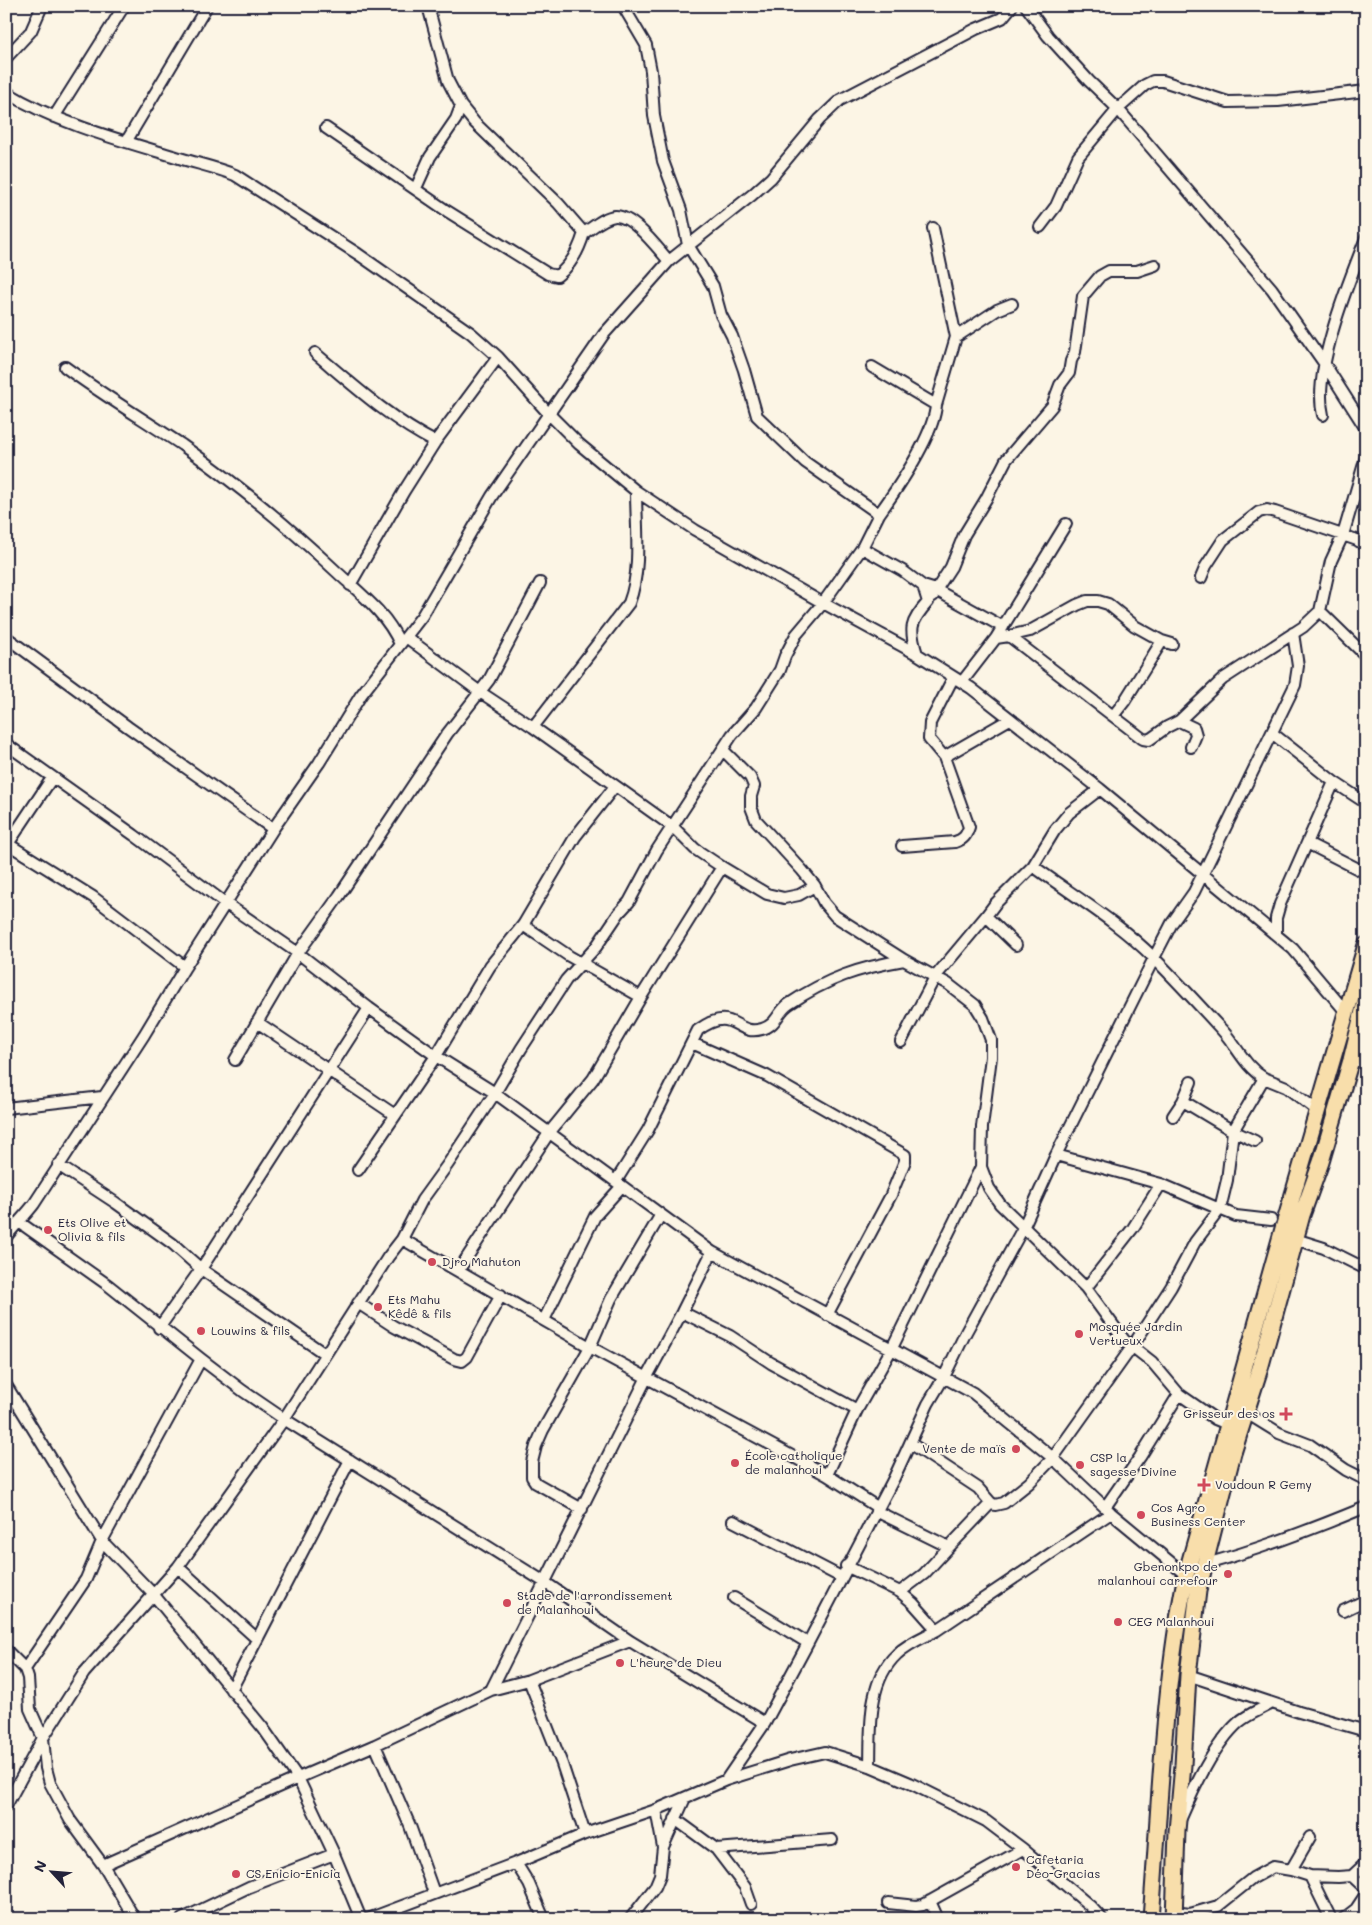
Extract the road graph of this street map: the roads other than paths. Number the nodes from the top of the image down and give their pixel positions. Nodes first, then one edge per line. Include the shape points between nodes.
1 (42, 6) edge
2 (124, 6) edge
3 (207, 6) edge
4 (428, 6) edge
5 (623, 6) edge
6 (1012, 6) edge
7 (1026, 6) edge
8 (6, 58) edge
9 (1366, 90) edge
10 (6, 92) edge
11 (461, 106) junction
12 (1118, 109) junction
13 (54, 116) junction
14 (326, 128) dead end
15 (126, 142) junction
16 (416, 188) junction
17 (1040, 227) dead end
18 (933, 228) dead end
19 (584, 233) junction
20 (1366, 238) edge
21 (688, 245) junction
22 (668, 261) junction
23 (1155, 265) dead end
24 (1012, 304) dead end
25 (956, 337) junction
26 (315, 353) dead end
27 (498, 357) junction
28 (1324, 363) junction
29 (65, 367) dead end
30 (872, 367) dead end
31 (936, 405) junction
32 (548, 413) junction
33 (1323, 415) dead end
34 (1366, 429) edge
35 (436, 442) junction
36 (1366, 457) edge
37 (636, 491) junction
38 (879, 514) junction
39 (1066, 524) dead end
40 (1343, 535) junction
41 (1366, 546) edge
42 (862, 548) junction
43 (1201, 578) dead end
44 (540, 583) dead end
45 (350, 584) junction
46 (923, 586) junction
47 (936, 590) junction
48 (928, 602) junction
49 (823, 603) junction
50 (1320, 610) junction
51 (1003, 627) junction
52 (1293, 633) junction
53 (1009, 636) junction
54 (6, 637) edge
55 (996, 638) junction
56 (403, 641) junction
57 (917, 654) junction
58 (1366, 656) edge
59 (958, 680) junction
60 (480, 692) junction
61 (1113, 716) junction
62 (1010, 718) junction
63 (1179, 721) junction
64 (533, 726) junction
65 (1272, 733) junction
66 (6, 744) edge
67 (1191, 747) dead end
68 (723, 750) junction
69 (944, 757) junction
70 (52, 778) junction
71 (1334, 782) junction
72 (615, 786) junction
73 (1100, 789) junction
74 (1366, 803) edge
75 (673, 827) junction
76 (273, 829) junction
77 (1306, 843) junction
78 (7, 845) edge
79 (902, 846) dead end
80 (1032, 866) junction
81 (722, 867) junction
82 (1366, 873) edge
83 (1203, 875) junction
84 (815, 886) junction
85 (225, 903) junction
86 (986, 916) junction
87 (522, 924) junction
88 (1276, 935) junction
89 (1016, 945) dead end
90 (1366, 945) edge
91 (298, 952) junction
92 (1154, 958) junction
93 (904, 960) junction
94 (582, 963) junction
95 (185, 967) junction
96 (936, 977) junction
97 (641, 997) junction
98 (1366, 999) edge
99 (369, 1008) junction
100 (1346, 1012) junction
101 (257, 1022) junction
102 (901, 1042) dead end
103 (692, 1043) junction
104 (436, 1056) junction
105 (235, 1060) dead end
106 (1358, 1061) edge
107 (328, 1071) junction
108 (1264, 1078) junction
109 (1191, 1082) dead end
110 (495, 1093) junction
111 (102, 1097) junction
112 (1183, 1101) junction
113 (6, 1108) edge
114 (1318, 1111) junction
115 (395, 1115) junction
116 (1173, 1116) dead end
117 (1233, 1131) junction
118 (550, 1133) junction
119 (1255, 1141) dead end
120 (1056, 1155) junction
121 (58, 1165) junction
122 (981, 1167) junction
123 (358, 1170) dead end
124 (619, 1184) junction
125 (1161, 1184) junction
126 (1220, 1209) junction
127 (660, 1216) junction
128 (1271, 1220) dead end
129 (10, 1227) edge
130 (1023, 1228) junction
131 (402, 1239) junction
132 (1295, 1239) junction
133 (712, 1252) junction
134 (200, 1269) junction
135 (1366, 1269) edge
136 (458, 1271) junction
137 (1086, 1288) junction
138 (501, 1295) junction
139 (358, 1303) junction
140 (682, 1312) junction
141 (827, 1315) junction
142 (544, 1320) junction
143 (160, 1328) junction
144 (590, 1347) junction
145 (1132, 1347) junction
146 (891, 1350) junction
147 (325, 1354) junction
148 (201, 1359) junction
149 (647, 1377) junction
150 (944, 1377) junction
151 (7, 1390) edge
152 (1179, 1394) junction
153 (857, 1410) junction
154 (1246, 1412) junction
155 (284, 1419) junction
156 (1227, 1424) junction
157 (910, 1443) junction
158 (1053, 1458) junction
159 (350, 1460) junction
160 (827, 1475) junction
161 (1366, 1480) edge
162 (991, 1503) junction
163 (1366, 1506) edge
164 (582, 1509) junction
165 (876, 1509) junction
166 (1108, 1510) junction
167 (733, 1522) dead end
168 (102, 1541) junction
169 (949, 1547) junction
170 (1206, 1564) junction
171 (846, 1566) junction
172 (178, 1567) junction
173 (1186, 1575) junction
174 (841, 1577) junction
175 (546, 1583) junction
176 (900, 1592) junction
177 (153, 1594) junction
178 (734, 1598) dead end
179 (1366, 1600) edge
180 (1343, 1611) dead end
181 (937, 1630) junction
182 (257, 1639) junction
183 (630, 1641) junction
184 (808, 1643) junction
185 (6, 1650) edge
186 (25, 1669) junction
187 (1188, 1675) junction
188 (529, 1680) junction
189 (231, 1690) junction
190 (491, 1690) junction
191 (1272, 1703) junction
192 (766, 1723) junction
193 (1366, 1731) edge
194 (43, 1738) junction
195 (375, 1745) junction
196 (870, 1766) junction
197 (298, 1778) junction
198 (726, 1780) junction
199 (685, 1798) junction
200 (6, 1806) edge
201 (656, 1810) junction
202 (675, 1819) junction
203 (1177, 1831) junction
204 (585, 1834) junction
205 (1310, 1837) dead end
206 (832, 1840) dead end
207 (663, 1848) junction
208 (716, 1849) junction
209 (1023, 1849) junction
210 (334, 1854) junction
211 (516, 1862) junction
212 (1366, 1863) edge
213 (103, 1865) junction
214 (1292, 1870) junction
215 (1310, 1876) junction
216 (1352, 1876) junction
217 (1366, 1889) edge
218 (434, 1893) junction
219 (1366, 1894) edge
220 (930, 1901) junction
221 (888, 1903) dead end
222 (751, 1904) dead end
223 (1174, 1915) edge
224 (376, 1918) edge
225 (135, 1919) edge
226 (182, 1919) edge
227 (361, 1919) edge
228 (544, 1919) edge
229 (630, 1919) edge
230 (938, 1919) edge
231 (1102, 1919) edge
232 (1151, 1919) edge
233 (1331, 1919) edge
234 (1344, 1919) edge

1 - 8 street via 31,31
2 - 13 street
3 - 15 street
4 - 11 street via 448,81
5 - 21 street via 646,45 663,161 681,210
6 - 21 street via 1002,18 840,100 770,178
7 - 12 street via 1048,36
9 - 12 street via 1278,101 1228,102 1163,81 1153,81
10 - 13 street
11 - 16 street via 430,157
11 - 19 street
12 - 17 street via 1078,157 1056,206
12 - 28 street via 1272,289
13 - 15 street
14 - 16 street
15 - 27 street via 235,175 358,254 471,333
16 - 19 street via 548,274 557,276 566,270 580,249
18 - 25 street
19 - 22 street via 608,218 626,218
20 - 28 street
21 - 22 street
21 - 38 street via 713,286 757,416 805,462
22 - 32 street via 604,334
23 - 47 street via 1137,271 1109,271 1100,276 1083,296 1069,374 1060,385 1052,406 1006,460
24 - 25 street via 996,310
25 - 31 street
26 - 35 street via 381,408
27 - 32 street
27 - 35 street
28 - 33 street via 1320,403
28 - 34 street
29 - 45 street via 229,480 299,536
30 - 31 street
31 - 38 street via 936,415 919,450
32 - 37 street via 579,444
32 - 56 street via 479,516 422,616
35 - 45 street
36 - 40 street
37 - 49 street via 695,530
37 - 64 street via 636,573 629,603
38 - 42 street
39 - 51 street
40 - 41 street
40 - 43 street via 1275,512 1259,512 1223,540
40 - 50 street via 1331,561
42 - 46 street
42 - 49 street
44 - 60 street
45 - 56 street via 384,616
46 - 47 street
46 - 48 street
47 - 48 street
47 - 51 street
48 - 57 street via 912,626 911,636
49 - 57 street
49 - 68 street via 796,635 780,670 756,708
50 - 52 street
50 - 58 street
51 - 55 street
52 - 63 street via 1223,679
52 - 65 street via 1298,666 1296,680
53 - 55 street
53 - 61 street
53 - 61 street via 1030,631 1082,603 1098,601 1108,604 1130,623 1167,642
54 - 76 street
55 - 59 street
56 - 60 street
56 - 76 street via 361,695
57 - 59 street
59 - 62 street
59 - 69 street via 928,730 929,740
60 - 64 street
60 - 91 street via 447,734
61 - 63 street via 1149,740
62 - 69 street
62 - 73 street
63 - 67 street via 1194,728 1196,734
64 - 72 street
65 - 71 street
65 - 83 street
66 - 70 street
68 - 75 street
68 - 84 street via 750,777 754,786 751,807 756,820
69 - 79 street via 969,827 967,835 955,842
70 - 78 street
70 - 85 street
71 - 74 street
71 - 77 street
72 - 75 street
72 - 87 street via 575,837
73 - 80 street via 1069,814
73 - 83 street
75 - 81 street
75 - 94 street via 643,873 629,902
76 - 85 street
77 - 82 street
77 - 88 street via 1280,904
78 - 95 street via 93,897
80 - 86 street
80 - 92 street via 1084,901
81 - 84 street via 767,894 784,898 799,895
81 - 97 street
83 - 88 street
83 - 92 street
84 - 93 street via 835,916
85 - 91 street
85 - 95 street
86 - 89 street
86 - 96 street
87 - 94 street
87 - 104 street via 490,966
88 - 100 street via 1293,949
90 - 100 main road
91 - 99 street
91 - 101 street
92 - 108 street via 1224,1031 1251,1068
92 - 120 street
93 - 96 street
93 - 103 street via 832,978 784,1008 770,1026 763,1029 744,1028 728,1020 710,1022 698,1030
94 - 97 street
94 - 110 street via 566,980
95 - 111 street
96 - 102 street
96 - 122 street via 975,1005 991,1040
97 - 118 street via 593,1079
98 - 106 main road
99 - 104 street
99 - 107 street
100 - 114 main road
101 - 105 street
101 - 107 street
103 - 124 street
103 - 141 street via 767,1076 905,1155 891,1195
104 - 110 street
104 - 115 street
106 - 132 main road
107 - 115 street
107 - 134 street
108 - 114 street via 1286,1087
108 - 117 street
109 - 112 street
110 - 118 street
110 - 131 street via 422,1200
111 - 113 street
111 - 121 street
112 - 116 street
112 - 117 street
114 - 156 main road
115 - 123 street
117 - 119 street
117 - 126 street
118 - 124 street
118 - 136 street
120 - 125 street
120 - 130 street
121 - 129 street via 34,1204
121 - 134 street via 173,1244
122 - 130 street via 1000,1204
122 - 146 street
124 - 127 street
124 - 142 street via 595,1216
125 - 126 street
125 - 137 street via 1133,1228
126 - 128 street via 1236,1216
126 - 145 street via 1195,1242
127 - 133 street
127 - 144 street via 611,1299
129 - 143 street via 108,1285
130 - 137 street
130 - 150 street
131 - 136 street
131 - 139 street
132 - 135 street via 1324,1248
132 - 154 main road
133 - 140 street
133 - 141 street
134 - 143 street
134 - 147 street
136 - 138 street
137 - 145 street
138 - 139 street via 462,1361 393,1326
138 - 142 street
139 - 147 street
140 - 149 street
140 - 153 street via 730,1336 771,1363
141 - 146 street
142 - 144 street
143 - 148 street
144 - 149 street
144 - 164 street via 543,1430 536,1446 532,1471 536,1484
145 - 152 street via 1152,1362
145 - 158 street
146 - 150 street
146 - 153 street
147 - 155 street
148 - 155 street
148 - 168 street
149 - 160 street
149 - 164 street
150 - 157 street
150 - 158 street via 973,1393
151 - 168 street
152 - 156 street
152 - 166 street
153 - 160 street
154 - 161 street via 1279,1433 1310,1445
154 - 170 main road
155 - 159 street
155 - 172 street
156 - 173 main road
157 - 162 street via 978,1488
157 - 165 street
158 - 162 street via 1004,1503
158 - 166 street
159 - 175 street
159 - 182 street
160 - 165 street
162 - 169 street
163 - 170 street via 1303,1534
164 - 175 street
165 - 169 street
165 - 171 street
166 - 173 street
166 - 181 street
167 - 174 street
168 - 177 street
168 - 186 street via 86,1579
169 - 176 street via 924,1574
170 - 187 main road via 1195,1607
171 - 174 street
171 - 176 street
172 - 177 street
172 - 182 street
173 - 232 main road via 1178,1612 1164,1732
174 - 184 street
175 - 183 street
175 - 190 street
176 - 181 street
177 - 189 street
177 - 194 street via 84,1673
178 - 184 street
179 - 180 street
181 - 196 street via 896,1654 879,1681 872,1706
182 - 189 street
183 - 188 street
183 - 192 street
184 - 192 street
185 - 186 street
186 - 194 street via 30,1708
187 - 191 street
187 - 203 main road
188 - 190 street
188 - 204 street
189 - 197 street
190 - 195 street
191 - 193 street
191 - 203 street via 1240,1721 1224,1738 1213,1754
192 - 198 street
194 - 200 street
194 - 213 street via 50,1783 70,1820
195 - 197 street
195 - 218 street via 410,1826
196 - 198 street via 825,1752
196 - 209 street via 973,1813
197 - 210 street
197 - 213 street
198 - 199 street
199 - 201 street
199 - 202 street
201 - 204 street
201 - 207 street
202 - 207 street
202 - 208 street
203 - 223 main road
204 - 211 street
205 - 214 street
206 - 208 street
207 - 229 street via 655,1887
208 - 222 street via 745,1887
209 - 220 street
209 - 231 street
210 - 226 street via 248,1887
210 - 227 street
211 - 218 street
211 - 228 street
212 - 216 street
213 - 225 street
214 - 215 street
214 - 223 street via 1273,1867 1260,1873 1218,1906
215 - 216 street
215 - 233 street
216 - 217 street
218 - 224 street
219 - 234 street
220 - 221 street via 916,1906
220 - 230 street

